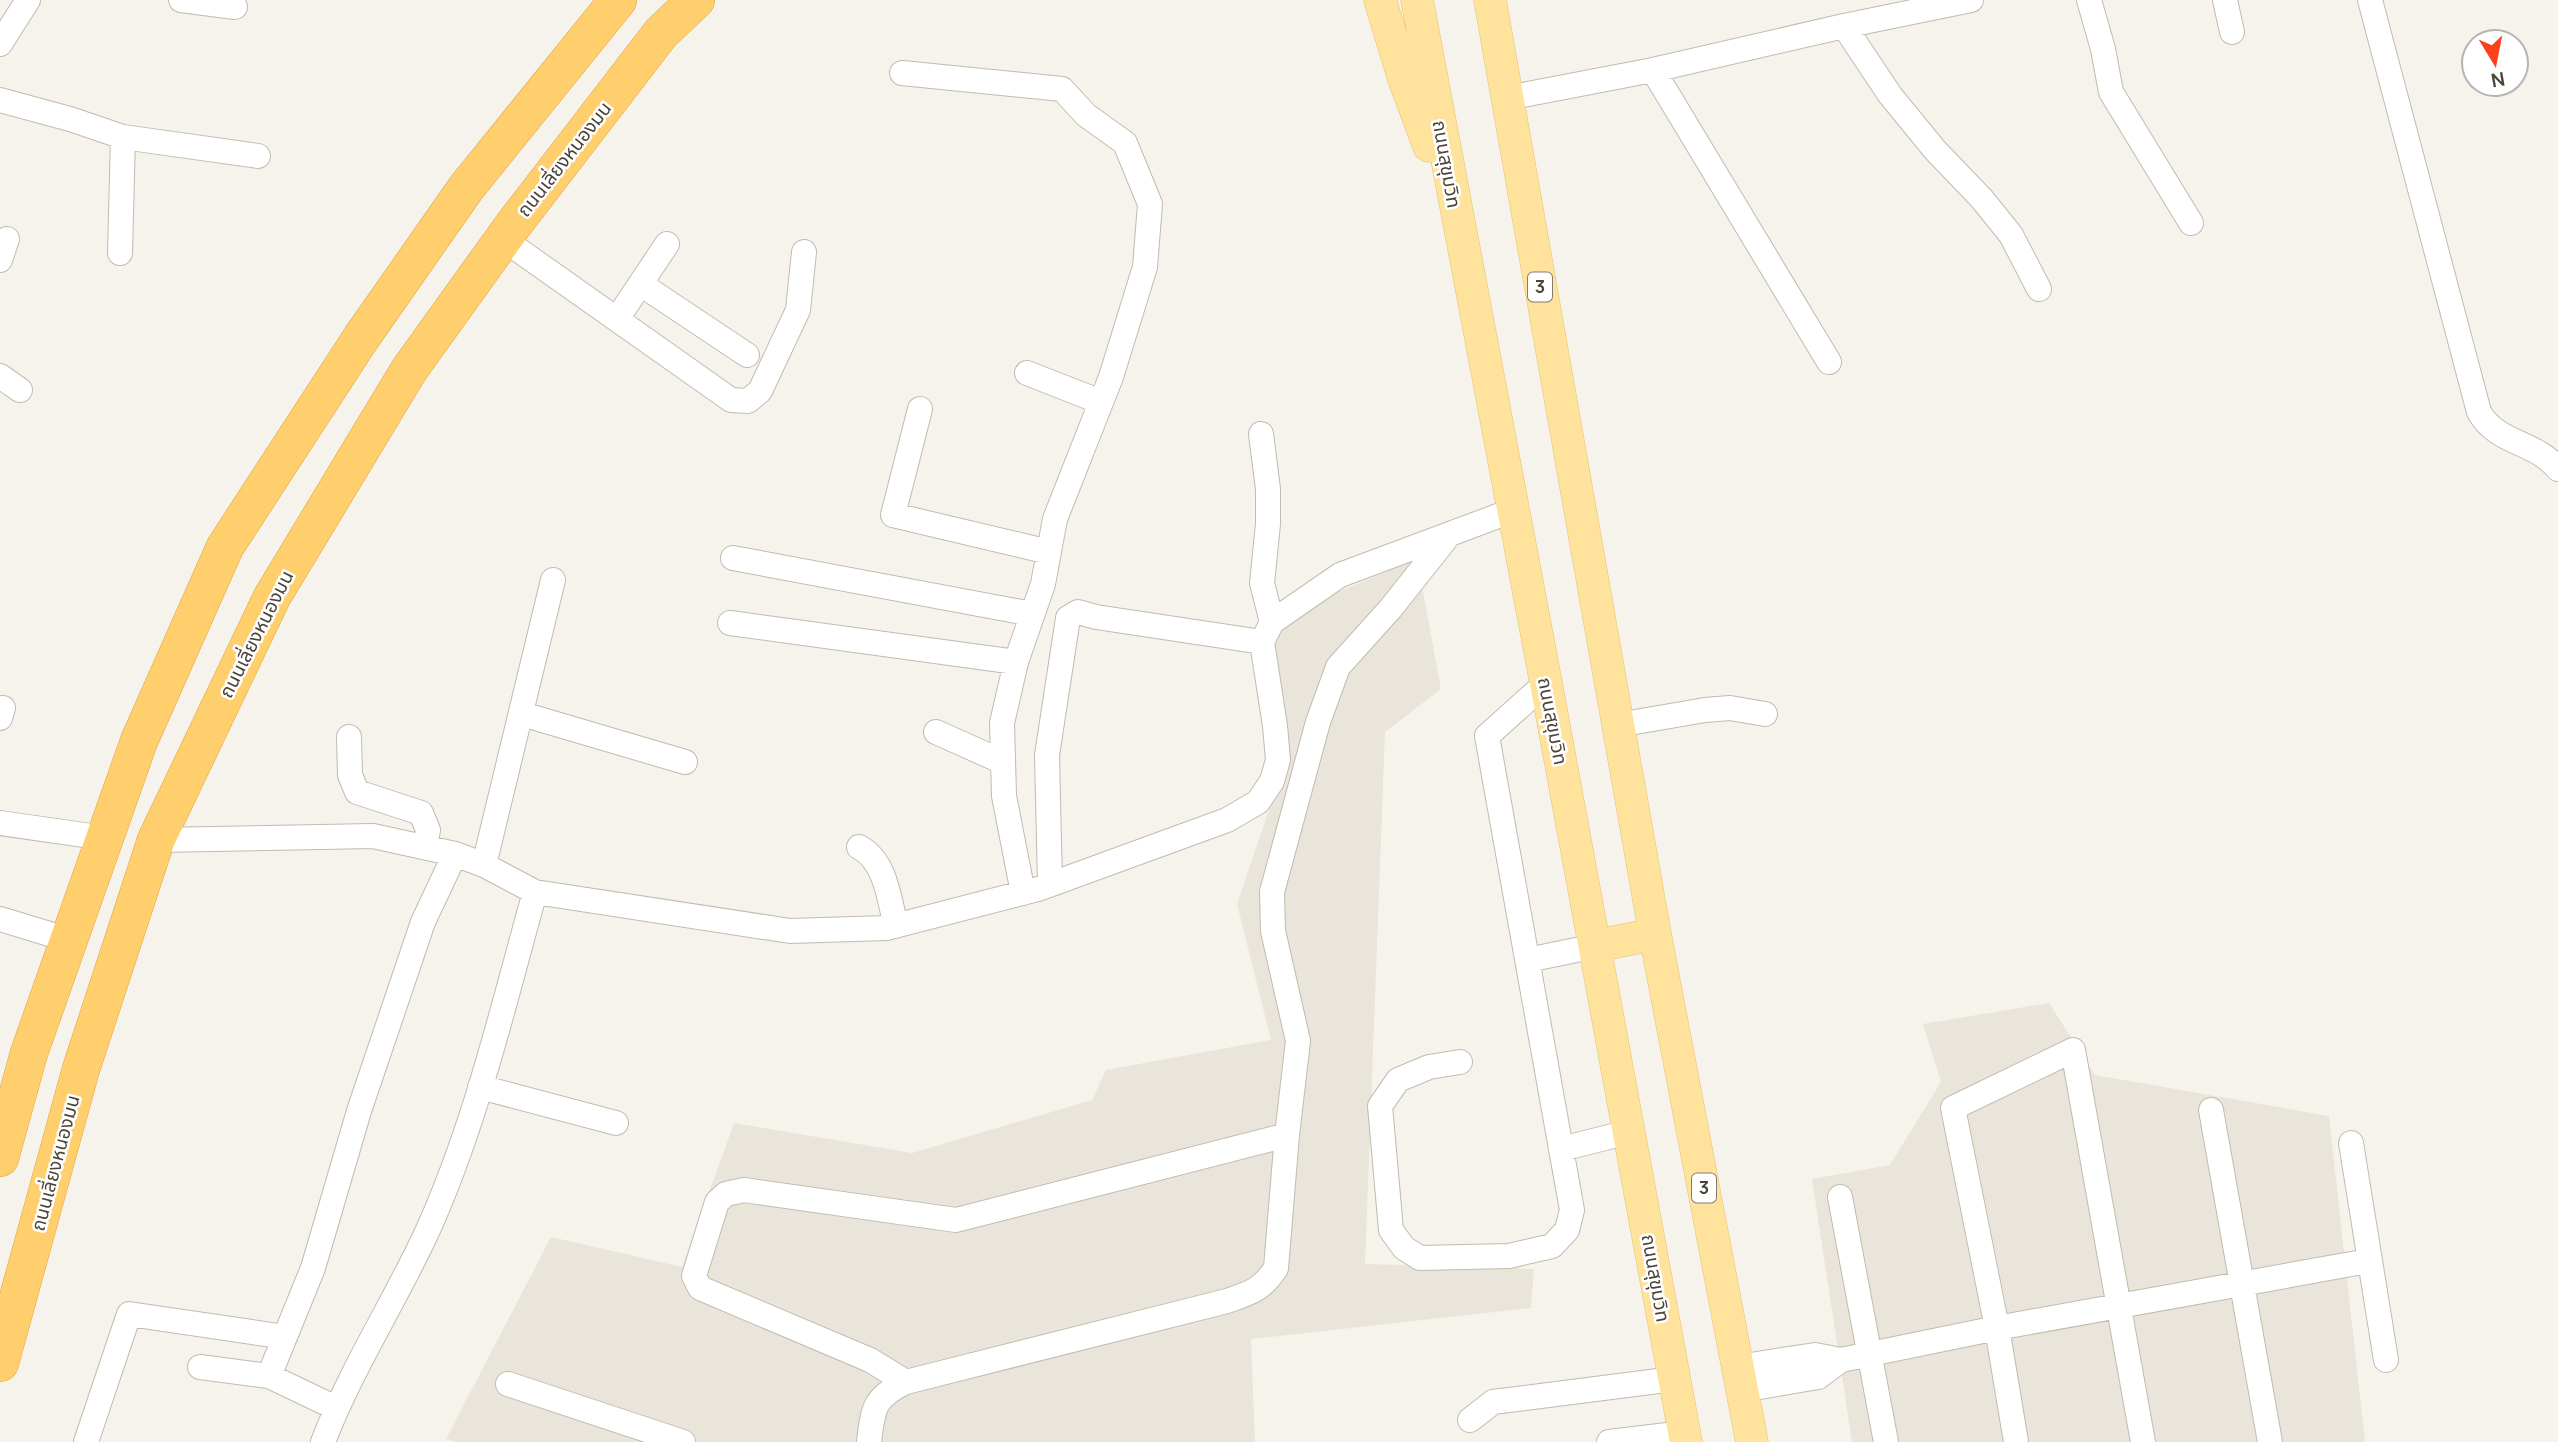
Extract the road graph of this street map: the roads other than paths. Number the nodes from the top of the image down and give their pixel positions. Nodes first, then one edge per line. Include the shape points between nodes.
1 (28, 0) edge
2 (181, 0) edge
3 (618, 0) edge
4 (696, 0) edge
5 (1380, 0) edge
6 (1417, 0) edge
7 (1490, 0) edge
8 (1971, 0) edge
9 (2089, 0) edge
10 (2225, 0) edge
11 (2370, 0) edge
12 (235, 7) dead end
13 (1843, 26) junction
14 (2232, 32) dead end
15 (0, 44) edge
16 (1653, 70) junction
17 (902, 73) dead end
18 (1507, 98) junction
19 (0, 100) edge
20 (123, 137) junction
21 (258, 156) dead end
22 (1457, 219) junction
23 (2191, 223) dead end
24 (503, 239) junction
25 (667, 244) dead end
26 (804, 252) dead end
27 (120, 253) dead end
28 (642, 285) junction
29 (2039, 289) dead end
30 (617, 319) junction
31 (361, 338) junction
32 (747, 355) dead end
33 (1829, 362) dead end
34 (409, 370) junction
35 (1027, 373) dead end
36 (1101, 402) junction
37 (920, 409) dead end
38 (1261, 433) dead end
39 (2558, 469) edge
40 (1514, 510) junction
41 (1449, 534) junction
42 (1049, 552) junction
43 (733, 558) dead end
44 (553, 580) dead end
45 (1032, 614) junction
46 (730, 622) dead end
47 (1267, 632) junction
48 (1016, 662) junction
49 (1546, 683) junction
50 (522, 714) junction
51 (1765, 714) dead end
52 (1618, 725) junction
53 (936, 732) dead end
54 (349, 737) dead end
55 (685, 762) dead end
56 (1003, 762) junction
57 (0, 823) edge
58 (105, 838) junction
59 (156, 840) junction
60 (425, 847) junction
61 (859, 847) dead end
62 (456, 854) junction
63 (484, 865) junction
64 (1050, 884) junction
65 (535, 892) junction
66 (1023, 893) junction
67 (0, 919) edge
68 (896, 926) junction
69 (1655, 934) junction
70 (69, 940) junction
71 (1595, 946) junction
72 (1528, 960) junction
73 (1460, 1062) dead end
74 (480, 1087) junction
75 (7, 1105) edge
76 (2211, 1110) dead end
77 (615, 1123) dead end
78 (1629, 1132) junction
79 (1287, 1135) junction
80 (2351, 1143) dead end
81 (1561, 1149) junction
82 (0, 1157) edge
83 (1840, 1197) dead end
84 (2368, 1261) junction
85 (2243, 1283) junction
86 (2120, 1306) junction
87 (1997, 1328) junction
88 (285, 1337) junction
89 (1869, 1354) junction
90 (2386, 1360) dead end
91 (0, 1363) edge
92 (200, 1367) dead end
93 (270, 1376) junction
94 (1674, 1379) junction
95 (1740, 1379) junction
96 (906, 1382) junction
97 (508, 1384) dead end
98 (336, 1408) junction
99 (1470, 1420) dead end
100 (1685, 1437) edge
101 (86, 1442) edge
102 (323, 1442) edge
103 (683, 1442) edge
104 (869, 1442) edge
105 (1609, 1442) edge
106 (1752, 1442) edge
107 (1886, 1442) edge
108 (2016, 1442) edge
109 (2143, 1442) edge
110 (2270, 1442) edge

1 - 15 street
2 - 12 street
3 - 31 highway via 466,188
4 - 24 highway, ถนนเลี่ยงหนองมน via 661,33
5 - 22 main road via 1404,79
6 - 22 main road, ถนนสุขุมวิท
7 - 18 main road, 3
8 - 13 street
9 - 23 street via 2111,92
10 - 14 street
11 - 39 street via 2479,412 2493,431 2537,451
13 - 16 street
13 - 29 street via 1898,104 2011,235
16 - 18 street
16 - 33 street
17 - 36 street via 1062,89 1086,115 1125,143 1150,204 1146,267
18 - 52 main road, 3
19 - 20 street
20 - 21 street
20 - 27 street
22 - 40 main road, ถนนสุขุมวิท
24 - 30 street
24 - 34 highway, ถนนเลี่ยงหนองมน
25 - 28 street
26 - 30 street via 798,310 761,391 748,401 731,400
28 - 30 street
28 - 32 street
31 - 34 highway
31 - 58 highway via 225,547 139,741
34 - 59 highway, ถนนเลี่ยงหนองมน via 272,597
35 - 36 street
36 - 42 street via 1055,519
37 - 42 street via 893,515
38 - 47 street via 1268,489 1262,583
40 - 41 street
40 - 49 main road, ถนนสุขุมวิท
41 - 47 street via 1340,575
41 - 79 street via 1338,667 1296,800 1272,892 1273,931 1298,1041
42 - 45 street
43 - 45 street
44 - 50 street
45 - 48 street
46 - 48 street
47 - 64 street via 1278,760 1258,802 1227,820
47 - 64 street via 1078,612 1068,618 1047,755
48 - 56 street via 1002,723
49 - 71 main road, ถนนสุขุมวิท
49 - 72 street via 1487,736
50 - 55 street
50 - 63 street
51 - 52 street via 1730,708
52 - 69 main road, 3
53 - 56 street
54 - 60 street via 350,775 357,792 421,813 428,830
56 - 66 street via 1004,796
57 - 58 street
58 - 70 highway
59 - 60 street via 373,836
59 - 91 highway, ถนนเลี่ยงหนองมน via 80,1069
60 - 62 street
61 - 68 street via 872,854 880,867
62 - 63 street
62 - 88 street via 419,935 359,1111 313,1268
63 - 65 street
64 - 66 street
65 - 68 street via 790,931
65 - 74 street
66 - 68 street
67 - 70 street
69 - 71 main road
69 - 95 main road, 3
70 - 75 highway
71 - 72 street
71 - 78 main road, ถนนสุขุมวิท
72 - 81 street
73 - 81 street via 1429,1067 1398,1080 1380,1106 1391,1230 1404,1248 1420,1258 1509,1256 1552,1246 1567,1230 1572,1210
74 - 77 street
74 - 98 street via 427,1232
75 - 82 highway
76 - 85 street
78 - 81 street
78 - 94 main road, ถนนสุขุมวิท
79 - 96 street via 1276,1268 1266,1283 1250,1293
79 - 96 street via 956,1220 744,1191 726,1194 717,1202 694,1276 700,1288 870,1360
80 - 84 street
83 - 89 street
84 - 85 street
84 - 90 street
85 - 86 street
85 - 110 street
86 - 87 street
86 - 87 street via 2073,1050 1953,1108
86 - 109 street
87 - 89 street
87 - 108 street
88 - 93 street
88 - 101 street via 129,1314
89 - 95 street via 1841,1360 1815,1355
89 - 107 street
92 - 93 street
93 - 98 street
94 - 99 street via 1493,1402
94 - 100 main road, ถนนสุขุมวิท
95 - 106 main road, 3
96 - 104 street via 886,1391 876,1405
97 - 103 street
98 - 102 street
100 - 105 street

